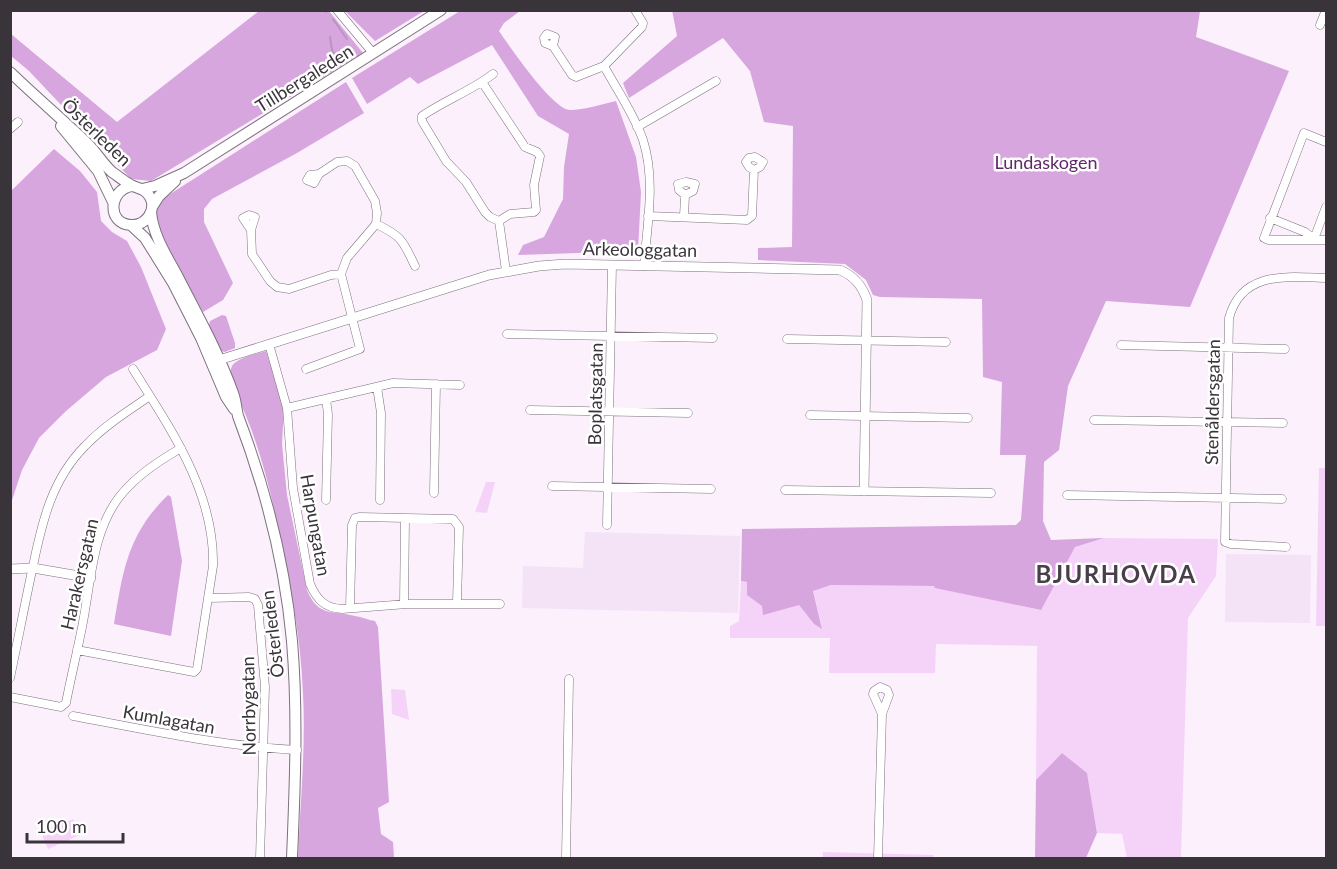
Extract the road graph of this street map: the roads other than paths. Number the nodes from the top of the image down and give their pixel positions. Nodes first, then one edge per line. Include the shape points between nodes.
1 (337, 10) edge
2 (441, 10) edge
3 (635, 10) edge
4 (1326, 10) edge
5 (1320, 25) dead end
6 (553, 46) dead end
7 (373, 53) junction
8 (603, 66) junction
9 (10, 72) edge
10 (493, 74) dead end
11 (716, 81) dead end
12 (482, 82) junction
13 (40, 101) junction
14 (18, 122) dead end
15 (637, 127) junction
16 (10, 129) edge
17 (1326, 142) edge
18 (754, 170) dead end
19 (184, 172) junction
20 (319, 174) dead end
21 (137, 188) junction
22 (685, 195) dead end
23 (113, 202) junction
24 (1326, 207) edge
25 (152, 209) junction
26 (648, 216) junction
27 (684, 217) junction
28 (1270, 218) junction
29 (499, 221) junction
30 (376, 224) junction
31 (130, 225) junction
32 (251, 230) dead end
33 (1314, 239) junction
34 (1326, 240) edge
35 (612, 265) junction
36 (415, 266) dead end
37 (644, 266) junction
38 (506, 271) junction
39 (341, 274) junction
40 (1326, 278) edge
41 (351, 318) junction
42 (507, 334) dead end
43 (611, 336) junction
44 (713, 338) dead end
45 (787, 339) dead end
46 (867, 340) junction
47 (946, 342) dead end
48 (269, 344) junction
49 (1121, 345) dead end
50 (1228, 348) junction
51 (1285, 349) dead end
52 (215, 362) junction
53 (133, 369) dead end
54 (306, 369) dead end
55 (435, 384) junction
56 (460, 385) dead end
57 (377, 387) junction
58 (150, 396) junction
59 (326, 399) junction
60 (288, 408) junction
61 (530, 410) dead end
62 (609, 411) junction
63 (688, 412) dead end
64 (810, 415) dead end
65 (865, 416) junction
66 (968, 418) dead end
67 (1094, 420) dead end
68 (1227, 423) junction
69 (1283, 423) dead end
70 (181, 448) junction
71 (552, 486) dead end
72 (608, 487) junction
73 (711, 489) dead end
74 (785, 490) dead end
75 (864, 491) junction
76 (434, 493) dead end
77 (991, 493) dead end
78 (1067, 495) dead end
79 (1225, 498) junction
80 (1282, 499) dead end
81 (326, 500) dead end
82 (380, 500) dead end
83 (405, 519) junction
84 (607, 525) dead end
85 (1286, 547) dead end
86 (33, 568) junction
87 (10, 569) edge
88 (91, 578) junction
89 (209, 598) junction
90 (456, 603) junction
91 (404, 604) junction
92 (500, 604) dead end
93 (350, 608) junction
94 (77, 650) junction
95 (10, 678) edge
96 (569, 679) dead end
97 (10, 697) edge
98 (882, 714) dead end
99 (73, 716) dead end
100 (265, 748) junction
101 (297, 750) junction
102 (260, 858) edge
103 (292, 858) edge
104 (567, 858) edge
105 (878, 858) edge

1 - 7 street
2 - 7 main road, Tillbergaleden
3 - 8 street via 642,27
4 - 5 street
6 - 8 street via 576,77
7 - 19 main road, Tillbergaleden
8 - 15 street
9 - 13 main road, Österleden
10 - 12 street
11 - 15 street
12 - 29 street via 525,147 540,156 534,185 536,210 510,214
12 - 29 street via 422,116 422,121 446,161 466,182 485,212
13 - 21 main road, Österleden via 91,147 111,171
13 - 23 main road, Österleden via 98,171
14 - 16 street
15 - 26 street via 648,165
17 - 28 street via 1304,133
18 - 27 street via 752,216 747,220
19 - 21 main road, Tillbergaleden via 155,186
19 - 25 main road, Tillbergaleden via 159,196
20 - 30 street via 342,160 355,166 375,201
21 - 23 main road via 121,190
21 - 25 main road via 151,200
22 - 27 street
23 - 31 main road via 116,216
24 - 33 street
25 - 31 main road via 143,222
25 - 52 main road, Österleden via 161,245
26 - 27 street
26 - 37 street
28 - 33 street
28 - 33 street via 1266,239
29 - 38 street
30 - 36 street via 402,240
30 - 39 street via 347,258
31 - 52 main road, Österleden via 145,238 173,283
32 - 39 street via 252,254 277,287 289,289
33 - 34 street
35 - 37 street, Arkeologgatan
35 - 38 street, Arkeologgatan via 565,264
35 - 43 street, Boplatsgatan
37 - 46 street, Arkeologgatan via 840,270 851,275 865,293
38 - 41 street, Arkeologgatan
39 - 41 street
40 - 50 street, Stenåldersgatan via 1271,278 1248,288 1231,310
41 - 48 street, Arkeologgatan
41 - 54 street via 360,349
42 - 43 street
43 - 44 street
43 - 62 street, Boplatsgatan
45 - 46 street
46 - 47 street
46 - 65 street, Arkeologgatan
48 - 52 street, Arkeologgatan
48 - 60 street, Harpungatan
49 - 50 street
50 - 51 street
50 - 68 street, Stenåldersgatan
52 - 101 main road, Österleden via 260,480 284,585
53 - 58 street
55 - 56 street
55 - 57 street
55 - 76 street
57 - 59 street
57 - 82 street via 381,412
58 - 70 street
58 - 86 street via 98,433 72,461 43,519
59 - 60 street
59 - 81 street
60 - 93 street, Harpungatan via 293,488 310,584 324,605
61 - 62 street
62 - 63 street
62 - 72 street, Boplatsgatan
64 - 65 street
65 - 66 street
65 - 75 street, Arkeologgatan
67 - 68 street
68 - 69 street
68 - 79 street, Stenåldersgatan
70 - 88 street, Harakersgatan via 144,472 120,496 99,541
70 - 89 street via 209,523 213,552
71 - 72 street
72 - 73 street
72 - 84 street, Boplatsgatan
74 - 75 street
75 - 77 street
78 - 79 street
79 - 80 street
79 - 85 street, Stenåldersgatan via 1226,543
83 - 90 street via 453,519 457,523
83 - 91 street
83 - 93 street via 355,518
86 - 87 street
86 - 88 street
86 - 95 street
88 - 94 street, Harakersgatan
89 - 94 street via 194,672
89 - 100 street, Norrbygatan via 249,597 258,605 266,687
90 - 91 street, Harpungatan
90 - 92 street, Harpungatan
91 - 93 street, Harpungatan
94 - 97 street, Harakersgatan via 66,703 61,707
96 - 104 street
98 - 105 street
99 - 100 street, Kumlagatan
100 - 101 street, Kumlagatan
100 - 102 street, Norrbygatan
101 - 103 main road, Österleden

